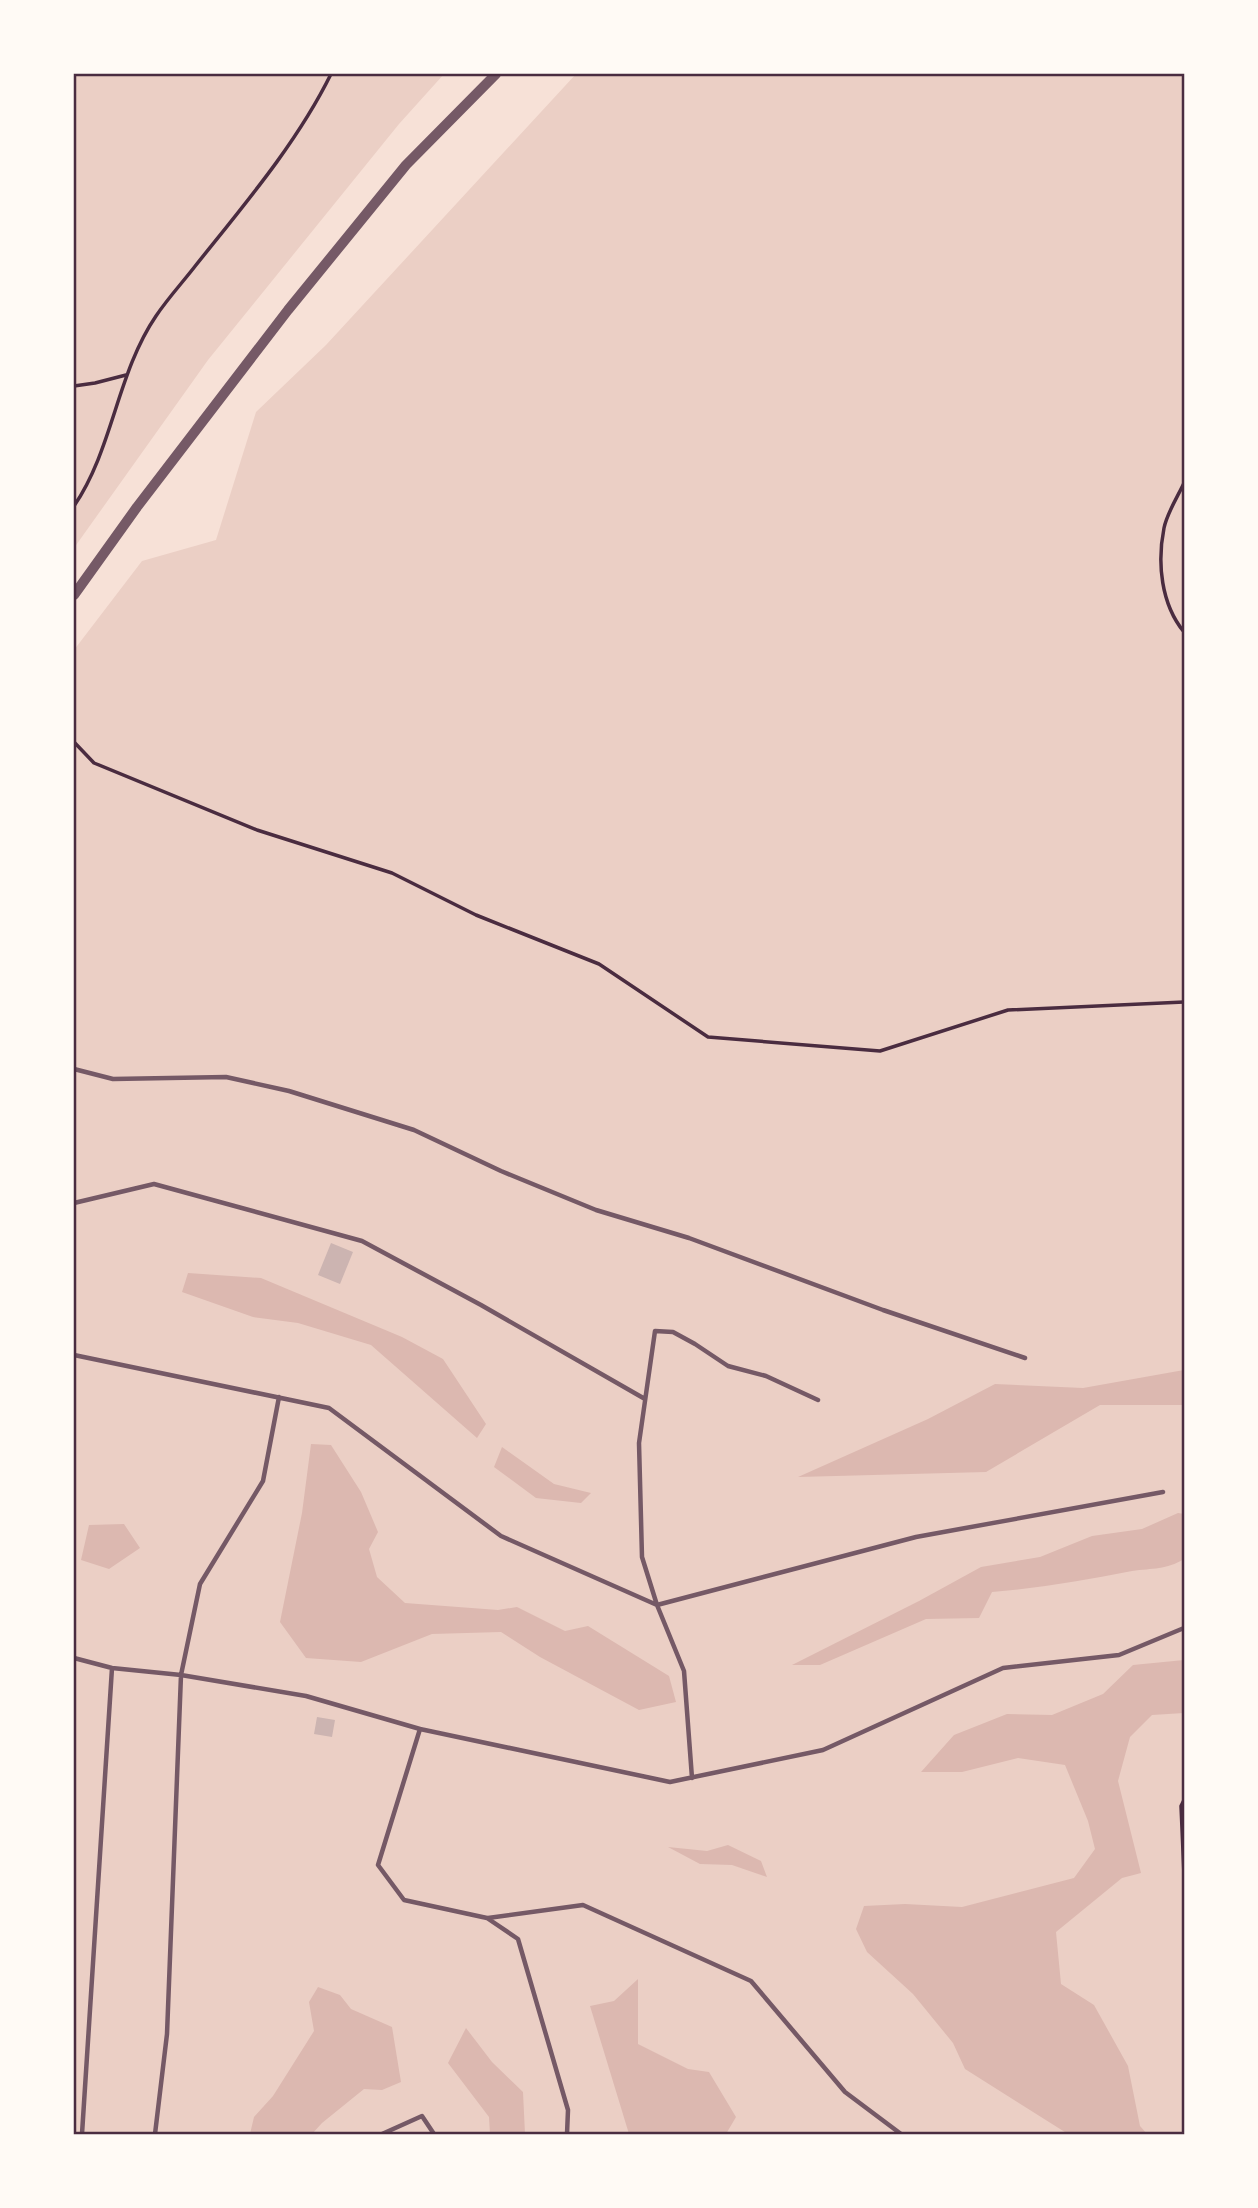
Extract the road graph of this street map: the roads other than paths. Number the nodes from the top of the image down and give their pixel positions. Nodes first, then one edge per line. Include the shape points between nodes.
1 (496, 74) edge
2 (74, 596) edge
3 (74, 1069) edge
4 (74, 1203) edge
5 (74, 1355) edge
6 (1026, 1358) dead end
7 (278, 1397) junction
8 (645, 1399) junction
9 (818, 1400) dead end
10 (1163, 1492) dead end
11 (657, 1605) junction
12 (1185, 1628) edge
13 (74, 1658) edge
14 (112, 1668) junction
15 (181, 1675) junction
16 (420, 1729) junction
17 (692, 1778) junction
18 (487, 1918) junction
19 (82, 2134) edge
20 (156, 2134) edge
21 (382, 2134) edge
22 (434, 2134) edge
23 (567, 2134) edge
24 (901, 2134) edge

1 - 2 street via 406,165 288,310
3 - 6 lane via 113,1079 226,1077 289,1091 414,1130 596,1210 689,1237
4 - 8 lane via 154,1184 362,1241
5 - 7 lane
7 - 11 lane via 330,1409 501,1536
7 - 15 lane via 263,1481 200,1584
8 - 9 lane via 655,1331 673,1332 728,1366 766,1376
8 - 11 lane via 639,1443 642,1557
10 - 11 lane via 916,1537
11 - 17 lane via 684,1671
12 - 17 lane via 1119,1655 1003,1668 823,1750
13 - 14 lane
14 - 15 lane
14 - 19 lane
15 - 16 lane via 306,1696
15 - 20 lane via 167,2034
16 - 17 lane via 670,1782
16 - 18 lane via 378,1866 404,1900
18 - 23 lane via 517,1939 568,2110
18 - 24 lane via 583,1905 751,1981 845,2092
21 - 22 lane via 422,2116

